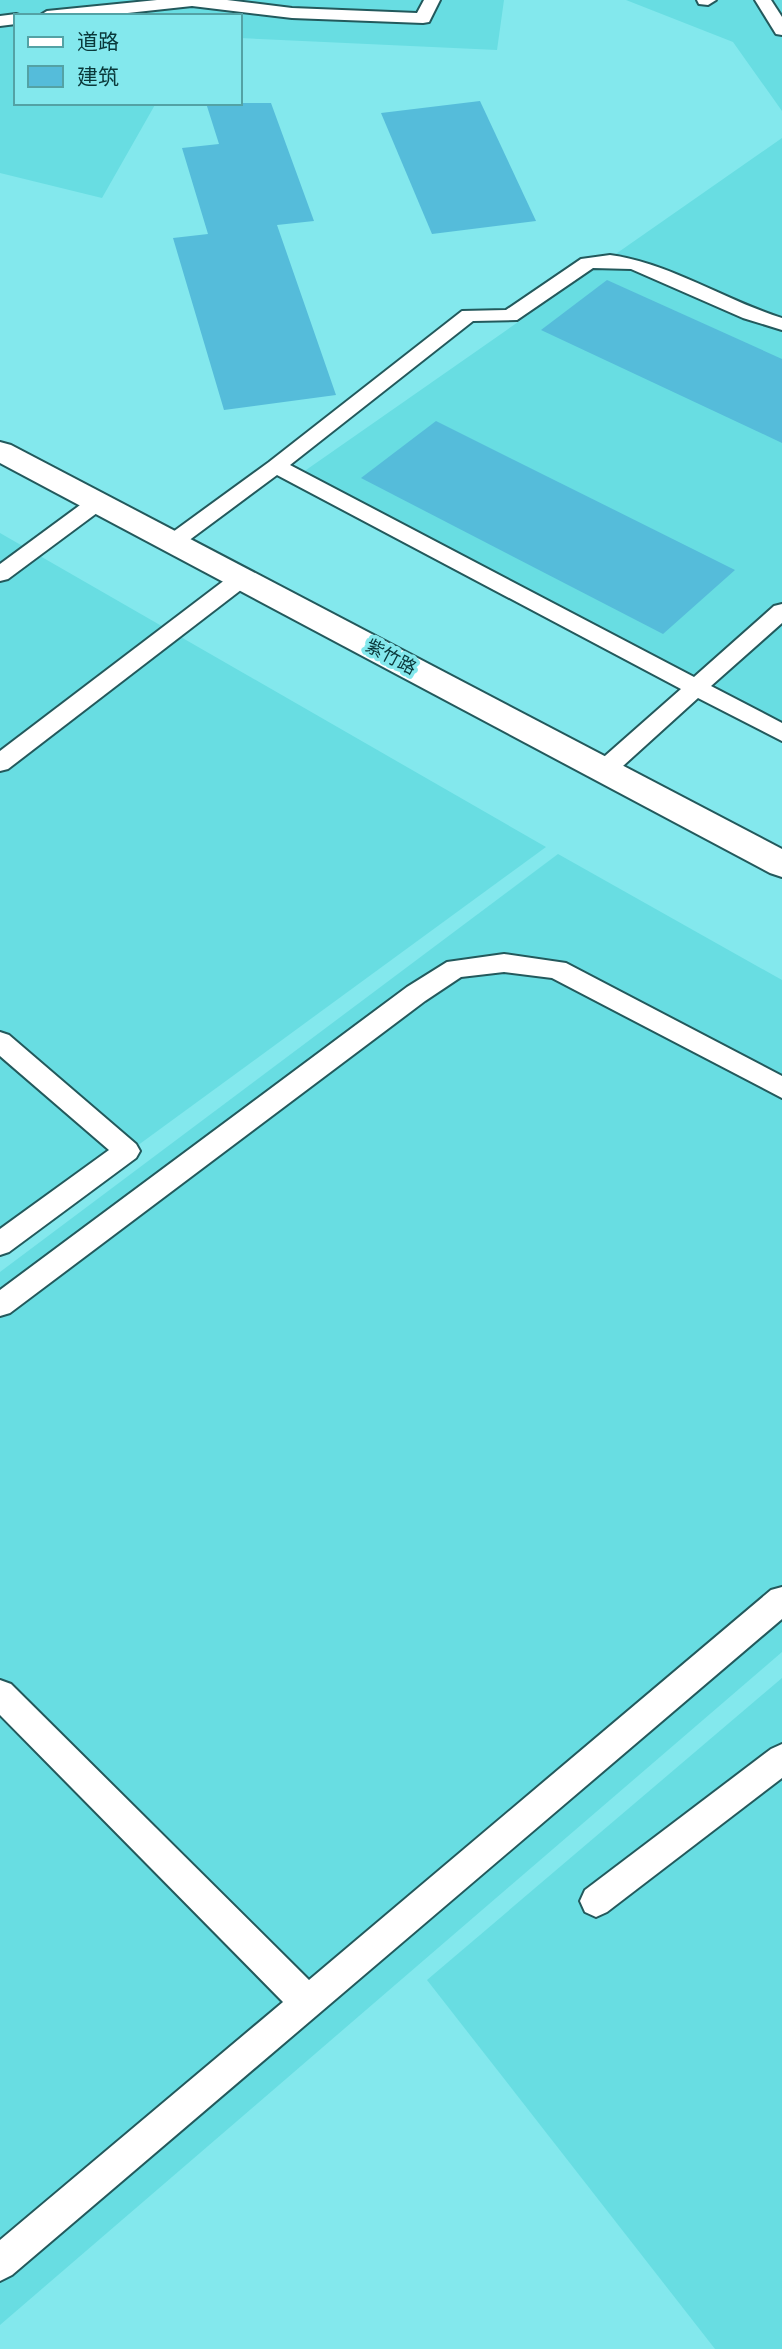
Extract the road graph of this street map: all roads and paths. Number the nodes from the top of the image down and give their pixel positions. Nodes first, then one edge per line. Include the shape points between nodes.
1 (432, 0) edge
2 (763, 0) edge
3 (186, 1) edge
4 (66, 14) edge
5 (782, 30) edge
6 (782, 324) edge
7 (0, 451) edge
8 (276, 466) junction
9 (98, 502) junction
10 (173, 542) junction
11 (0, 574) edge
12 (242, 578) junction
13 (782, 611) edge
14 (697, 689) junction
15 (782, 733) edge
16 (0, 762) edge
17 (605, 769) junction
18 (782, 863) edge
19 (0, 1042) edge
20 (782, 1088) edge
21 (0, 1244) edge
22 (0, 1305) edge
23 (782, 1600) edge
24 (0, 1694) edge
25 (782, 1759) edge
26 (596, 1901) dead end
27 (307, 2002) junction
28 (0, 2263) edge

1 - 3 lane via 423,18 292,13
2 - 5 lane
3 - 4 lane
6 - 8 lane via 635,264 588,263 510,316 469,315
7 - 9 street, 紫竹路
8 - 10 lane
8 - 14 lane
9 - 10 street, 紫竹路
9 - 11 lane
10 - 12 street, 紫竹路
12 - 16 lane
12 - 17 street, 紫竹路
13 - 14 lane
14 - 15 lane
14 - 17 lane
17 - 18 street, 紫竹路
19 - 21 lane via 127,1151
20 - 22 lane via 557,969 504,963 456,968
23 - 27 lane
24 - 27 lane
25 - 26 lane
27 - 28 lane

